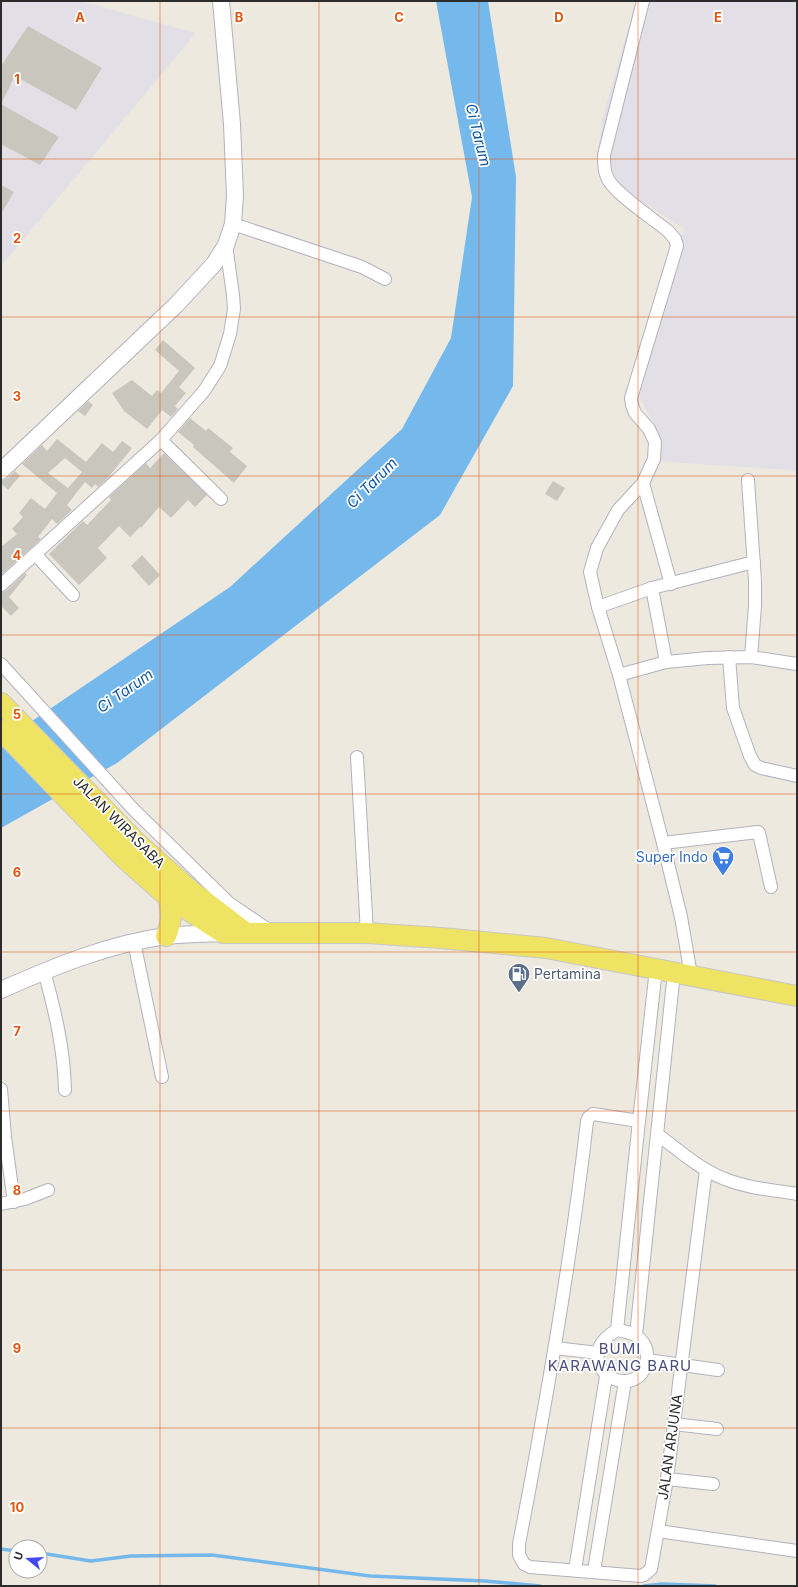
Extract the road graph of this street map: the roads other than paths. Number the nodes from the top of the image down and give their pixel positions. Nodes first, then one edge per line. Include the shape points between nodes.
1 (221, 1) edge
2 (643, 1) edge
3 (233, 224) junction
4 (226, 245) junction
5 (385, 279) dead end
6 (161, 440) junction
7 (1, 471) edge
8 (748, 480) dead end
9 (643, 483) junction
10 (221, 499) dead end
11 (35, 554) junction
12 (754, 562) junction
13 (672, 584) junction
14 (1, 585) edge
15 (652, 588) junction
16 (73, 595) dead end
17 (598, 607) junction
18 (728, 657) junction
19 (751, 657) junction
20 (666, 662) junction
21 (1, 664) edge
22 (797, 664) edge
23 (618, 675) junction
24 (1, 703) edge
25 (1, 730) edge
26 (357, 757) dead end
27 (797, 776) edge
28 (663, 843) junction
29 (129, 849) junction
30 (771, 887) dead end
31 (168, 897) junction
32 (224, 933) junction
33 (246, 933) junction
34 (273, 933) junction
35 (367, 933) junction
36 (166, 936) junction
37 (134, 942) junction
38 (44, 971) junction
39 (674, 972) junction
40 (1, 990) edge
41 (797, 996) edge
42 (650, 1017) junction
43 (670, 1019) junction
44 (162, 1077) dead end
45 (1, 1088) edge
46 (65, 1090) dead end
47 (639, 1121) junction
48 (658, 1135) junction
49 (3, 1137) edge
50 (706, 1170) junction
51 (48, 1190) dead end
52 (797, 1194) edge
53 (14, 1202) junction
54 (1, 1204) edge
55 (617, 1330) junction
56 (636, 1336) junction
57 (555, 1348) junction
58 (598, 1352) junction
59 (647, 1360) junction
60 (681, 1366) junction
61 (718, 1370) dead end
62 (606, 1376) junction
63 (625, 1381) junction
64 (674, 1424) junction
65 (717, 1429) dead end
66 (667, 1479) junction
67 (713, 1484) dead end
68 (658, 1531) junction
69 (797, 1551) edge
70 (575, 1570) junction
71 (594, 1572) junction

1 - 3 street via 232,131 235,196
2 - 9 street via 604,155 604,168 616,190 668,231 677,246 631,398 635,413 649,429 655,442 654,459
3 - 4 street
3 - 5 street via 362,267
4 - 6 street via 234,309 230,334 220,366 204,391
4 - 7 street via 214,264 176,305
6 - 10 street
6 - 11 street
8 - 12 street
9 - 13 street
9 - 17 street via 618,510 596,548 590,572
11 - 14 street
11 - 16 street
12 - 13 street
12 - 19 street via 755,606
13 - 15 street
15 - 17 street
15 - 20 street
17 - 23 street
18 - 19 street
18 - 20 street
18 - 27 street via 733,708 750,756 761,768
19 - 22 street
20 - 23 street
21 - 34 street via 134,810 229,903
23 - 28 street
24 - 29 main road, JALAN WIRASABA
25 - 29 main road, JALAN WIRASABA
26 - 35 street
28 - 30 street via 758,832
28 - 39 street via 681,916
29 - 31 main road, JALAN WIRASABA
29 - 33 main road, JALAN WIRASABA via 190,890
31 - 32 main road, JALAN WIRASABA
31 - 36 main road via 171,924
32 - 33 main road
32 - 36 street
33 - 34 main road
34 - 35 main road
35 - 39 main road via 546,948
36 - 37 street
37 - 38 street
37 - 44 street
38 - 40 street
38 - 46 street via 61,1042
39 - 41 main road
39 - 42 street
39 - 43 street
42 - 43 street
42 - 47 street
43 - 48 street
45 - 49 street
47 - 55 street
47 - 57 street via 593,1114 587,1121
48 - 50 street
48 - 56 street
49 - 53 street
50 - 52 street via 742,1185
50 - 60 street, JALAN ARJUNA
51 - 53 street
53 - 54 street
55 - 56 street
55 - 58 street via 603,1341
56 - 59 street via 643,1341
57 - 58 street
57 - 70 street via 518,1556 530,1567
58 - 62 street via 600,1368
59 - 60 street
59 - 63 street via 636,1377
60 - 61 street
60 - 64 street, JALAN ARJUNA
62 - 63 street
62 - 70 street
63 - 71 street
64 - 65 street
64 - 66 street, JALAN ARJUNA
66 - 67 street
66 - 68 street, JALAN ARJUNA
68 - 69 street
68 - 71 street, JALAN ARJUNA via 652,1565 644,1575
70 - 71 street

